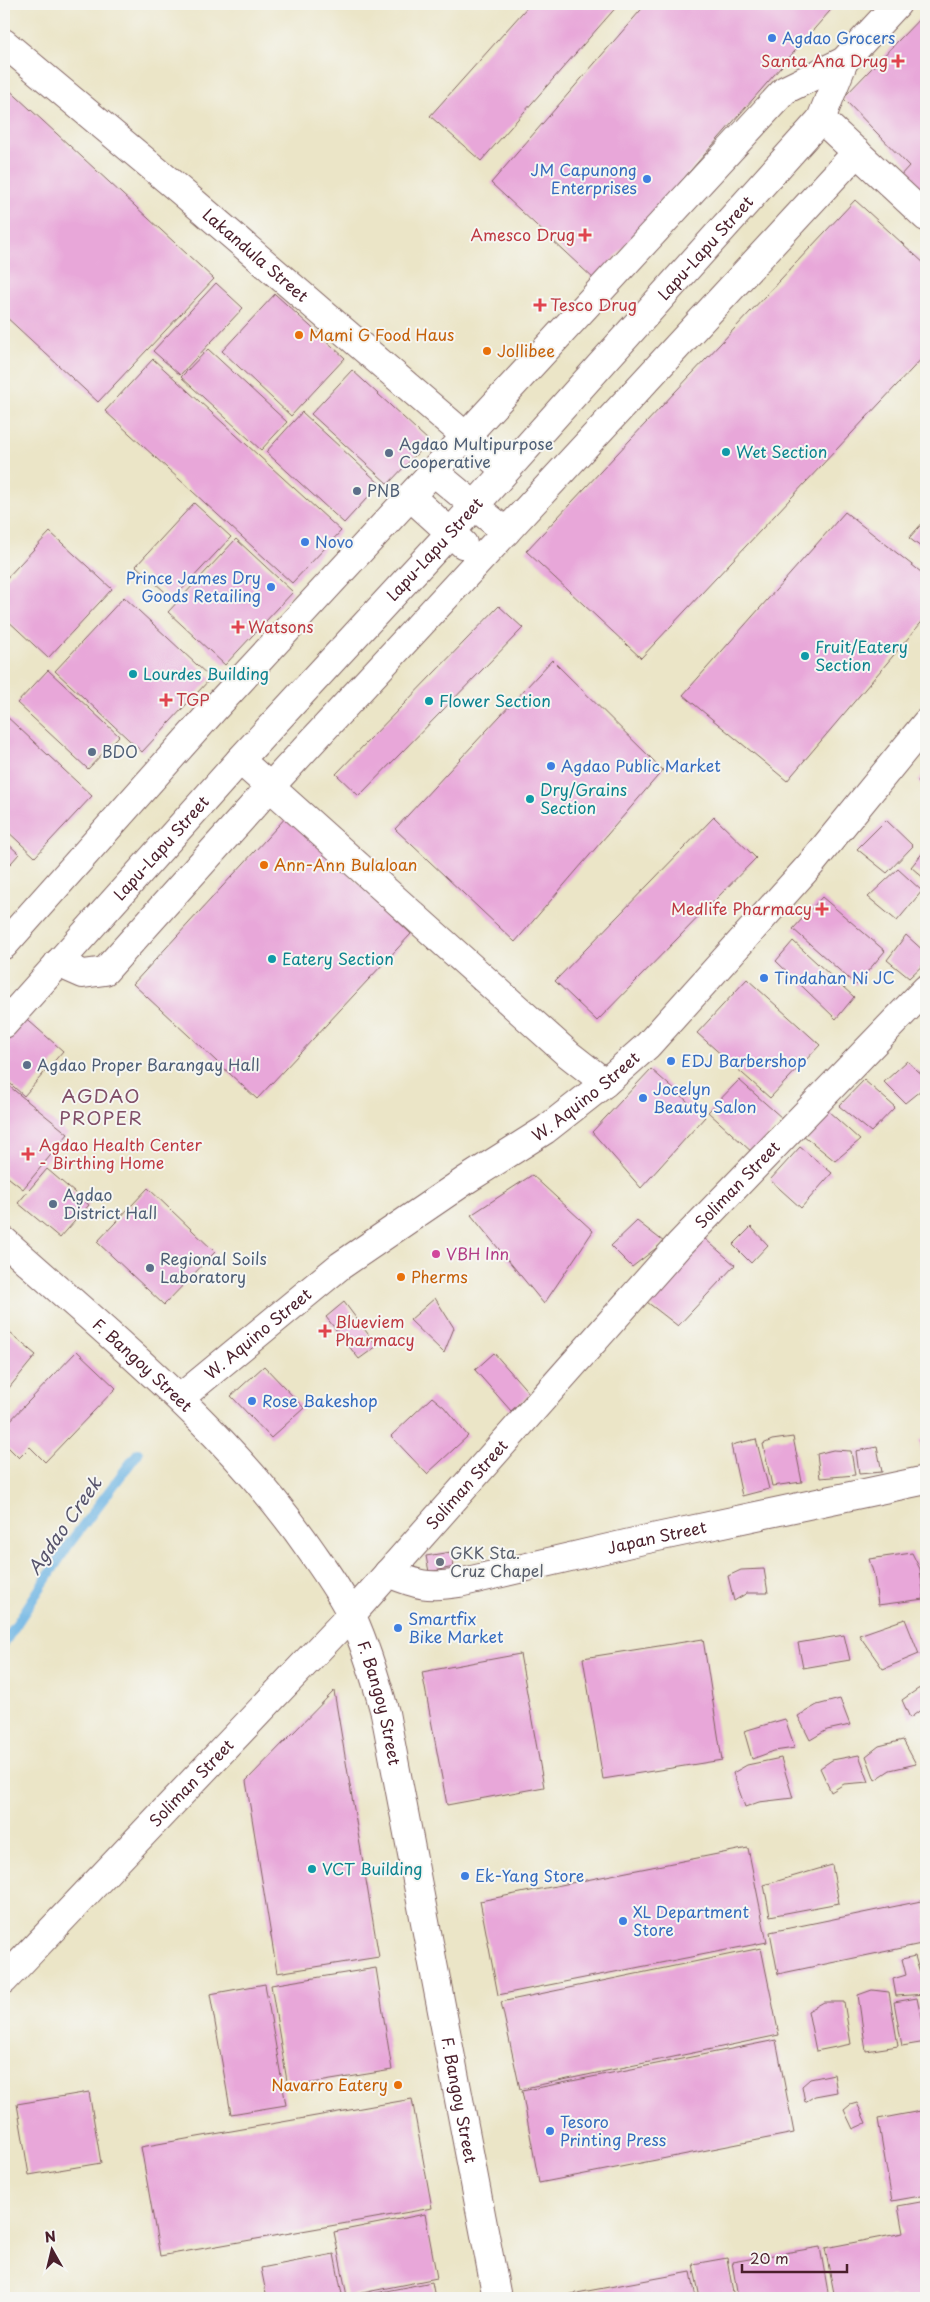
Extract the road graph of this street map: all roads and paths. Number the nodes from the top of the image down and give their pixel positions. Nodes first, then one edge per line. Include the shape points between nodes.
1 (897, 4) edge
2 (4, 42) edge
3 (844, 60) junction
4 (821, 119) junction
5 (857, 152) junction
6 (926, 217) edge
7 (464, 436) junction
8 (505, 470) junction
9 (434, 471) junction
10 (411, 497) junction
11 (472, 506) junction
12 (450, 532) junction
13 (506, 532) junction
14 (480, 560) junction
15 (926, 723) edge
16 (240, 760) junction
17 (270, 787) junction
18 (4, 945) edge
19 (58, 963) junction
20 (926, 989) edge
21 (4, 1024) edge
22 (606, 1083) junction
23 (4, 1241) edge
24 (180, 1398) junction
25 (926, 1480) edge
26 (388, 1573) junction
27 (352, 1614) junction
28 (4, 1980) edge
29 (497, 2298) edge

1 - 3 street, Lapu-Lapu Street
2 - 7 street, Lakandula Street
3 - 4 street, Lapu-Lapu Street
3 - 7 street, Lapu-Lapu Street via 785,90
4 - 5 street
4 - 8 street, Lapu-Lapu Street
5 - 6 street
5 - 13 street
7 - 8 street, Lakandula Street
7 - 9 street, Lapu-Lapu Street
8 - 11 street, Lapu-Lapu Street
9 - 10 street, Lapu-Lapu Street
9 - 11 street
10 - 12 street
10 - 18 street, Lapu-Lapu Street via 215,708
11 - 12 street, Lapu-Lapu Street
11 - 13 street
12 - 14 street
12 - 16 street, Lapu-Lapu Street
13 - 14 street
14 - 17 street
15 - 22 street, W. Aquino Street via 812,864 648,1045
16 - 17 street
16 - 19 street, Lapu-Lapu Street
17 - 19 street via 104,971 83,974
17 - 22 street via 561,1048
19 - 21 street, Lapu-Lapu Street
20 - 26 street, Soliman Street via 679,1245
22 - 24 street, W. Aquino Street via 545,1130 340,1266
23 - 24 street, F. Bangoy Street
24 - 27 street, F. Bangoy Street via 285,1512
25 - 26 street, Japan Street via 459,1583 434,1587
26 - 27 street, Soliman Street
27 - 28 street, Soliman Street
27 - 29 street, F. Bangoy Street via 371,1662 385,1713

